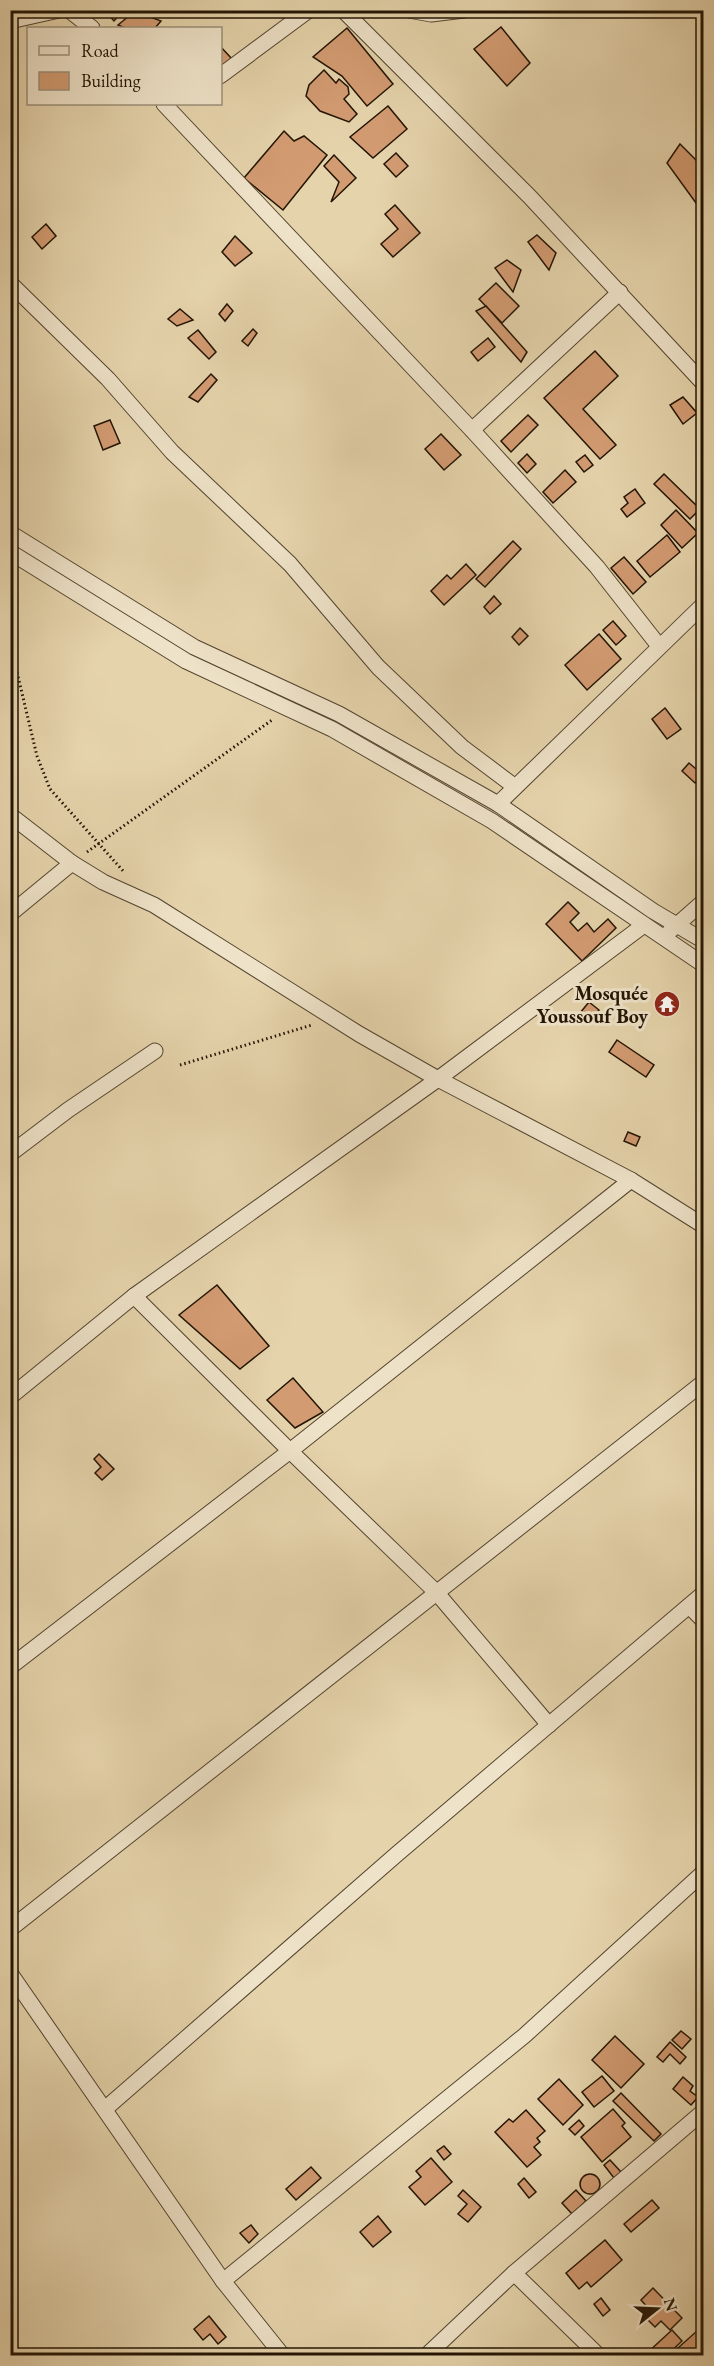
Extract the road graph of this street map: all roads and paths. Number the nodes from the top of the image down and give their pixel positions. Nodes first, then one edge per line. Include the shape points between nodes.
1 (59, 10) edge
2 (69, 10) edge
3 (309, 10) edge
4 (343, 10) edge
5 (410, 10) edge
6 (464, 10) edge
7 (10, 21) edge
8 (91, 27) edge
9 (222, 75) edge
10 (172, 106) edge
11 (10, 283) edge
12 (620, 292) junction
13 (704, 384) edge
14 (472, 430) junction
15 (10, 533) edge
16 (10, 552) edge
17 (704, 604) edge
18 (659, 646) junction
19 (10, 656) edge
20 (288, 709) junction
21 (514, 786) junction
22 (498, 804) junction
23 (10, 815) edge
24 (98, 844) junction
25 (72, 863) junction
26 (704, 901) edge
27 (10, 914) edge
28 (644, 925) junction
29 (677, 925) junction
30 (663, 938) junction
31 (704, 941) edge
32 (704, 965) edge
33 (334, 1018) junction
34 (155, 1051) dead end
35 (180, 1065) dead end
36 (438, 1079) junction
37 (10, 1154) edge
38 (631, 1180) junction
39 (704, 1226) edge
40 (134, 1296) junction
41 (704, 1382) edge
42 (10, 1397) edge
43 (290, 1451) junction
44 (436, 1592) junction
45 (704, 1593) edge
46 (689, 1606) junction
47 (704, 1621) edge
48 (10, 1667) edge
49 (549, 1725) junction
50 (704, 1872) edge
51 (10, 1929) edge
52 (10, 1973) edge
53 (105, 2109) junction
54 (704, 2111) edge
55 (514, 2273) junction
56 (223, 2281) junction
57 (282, 2355) edge
58 (426, 2355) edge
59 (599, 2355) edge

1 - 7 street
2 - 8 street
3 - 9 street
4 - 12 street
5 - 6 street via 430,14
10 - 14 street
11 - 21 street via 108,379 172,452 290,564 378,667 462,747
12 - 13 street
12 - 14 street
14 - 18 street via 597,567
15 - 22 street via 194,647 339,714
16 - 20 street via 186,661
17 - 18 street
18 - 21 street
19 - 24 path via 43,774 59,800
20 - 24 path
20 - 28 street via 332,729 492,821
21 - 22 street
22 - 29 street
23 - 25 street
24 - 25 path
25 - 27 street
25 - 33 street via 154,905
26 - 29 street
28 - 30 street
28 - 36 street
29 - 30 street
29 - 31 street
30 - 32 street
33 - 35 path
33 - 36 street
34 - 37 street
36 - 38 street
36 - 40 street
38 - 39 street
38 - 43 street
40 - 42 street
40 - 43 street
41 - 44 street
43 - 44 street
43 - 48 street
44 - 49 street
44 - 51 street
45 - 46 street
46 - 47 street
46 - 49 street
49 - 53 street
50 - 56 street via 524,2036
52 - 53 street
53 - 56 street
54 - 55 street
55 - 58 street
55 - 59 street
56 - 57 street

